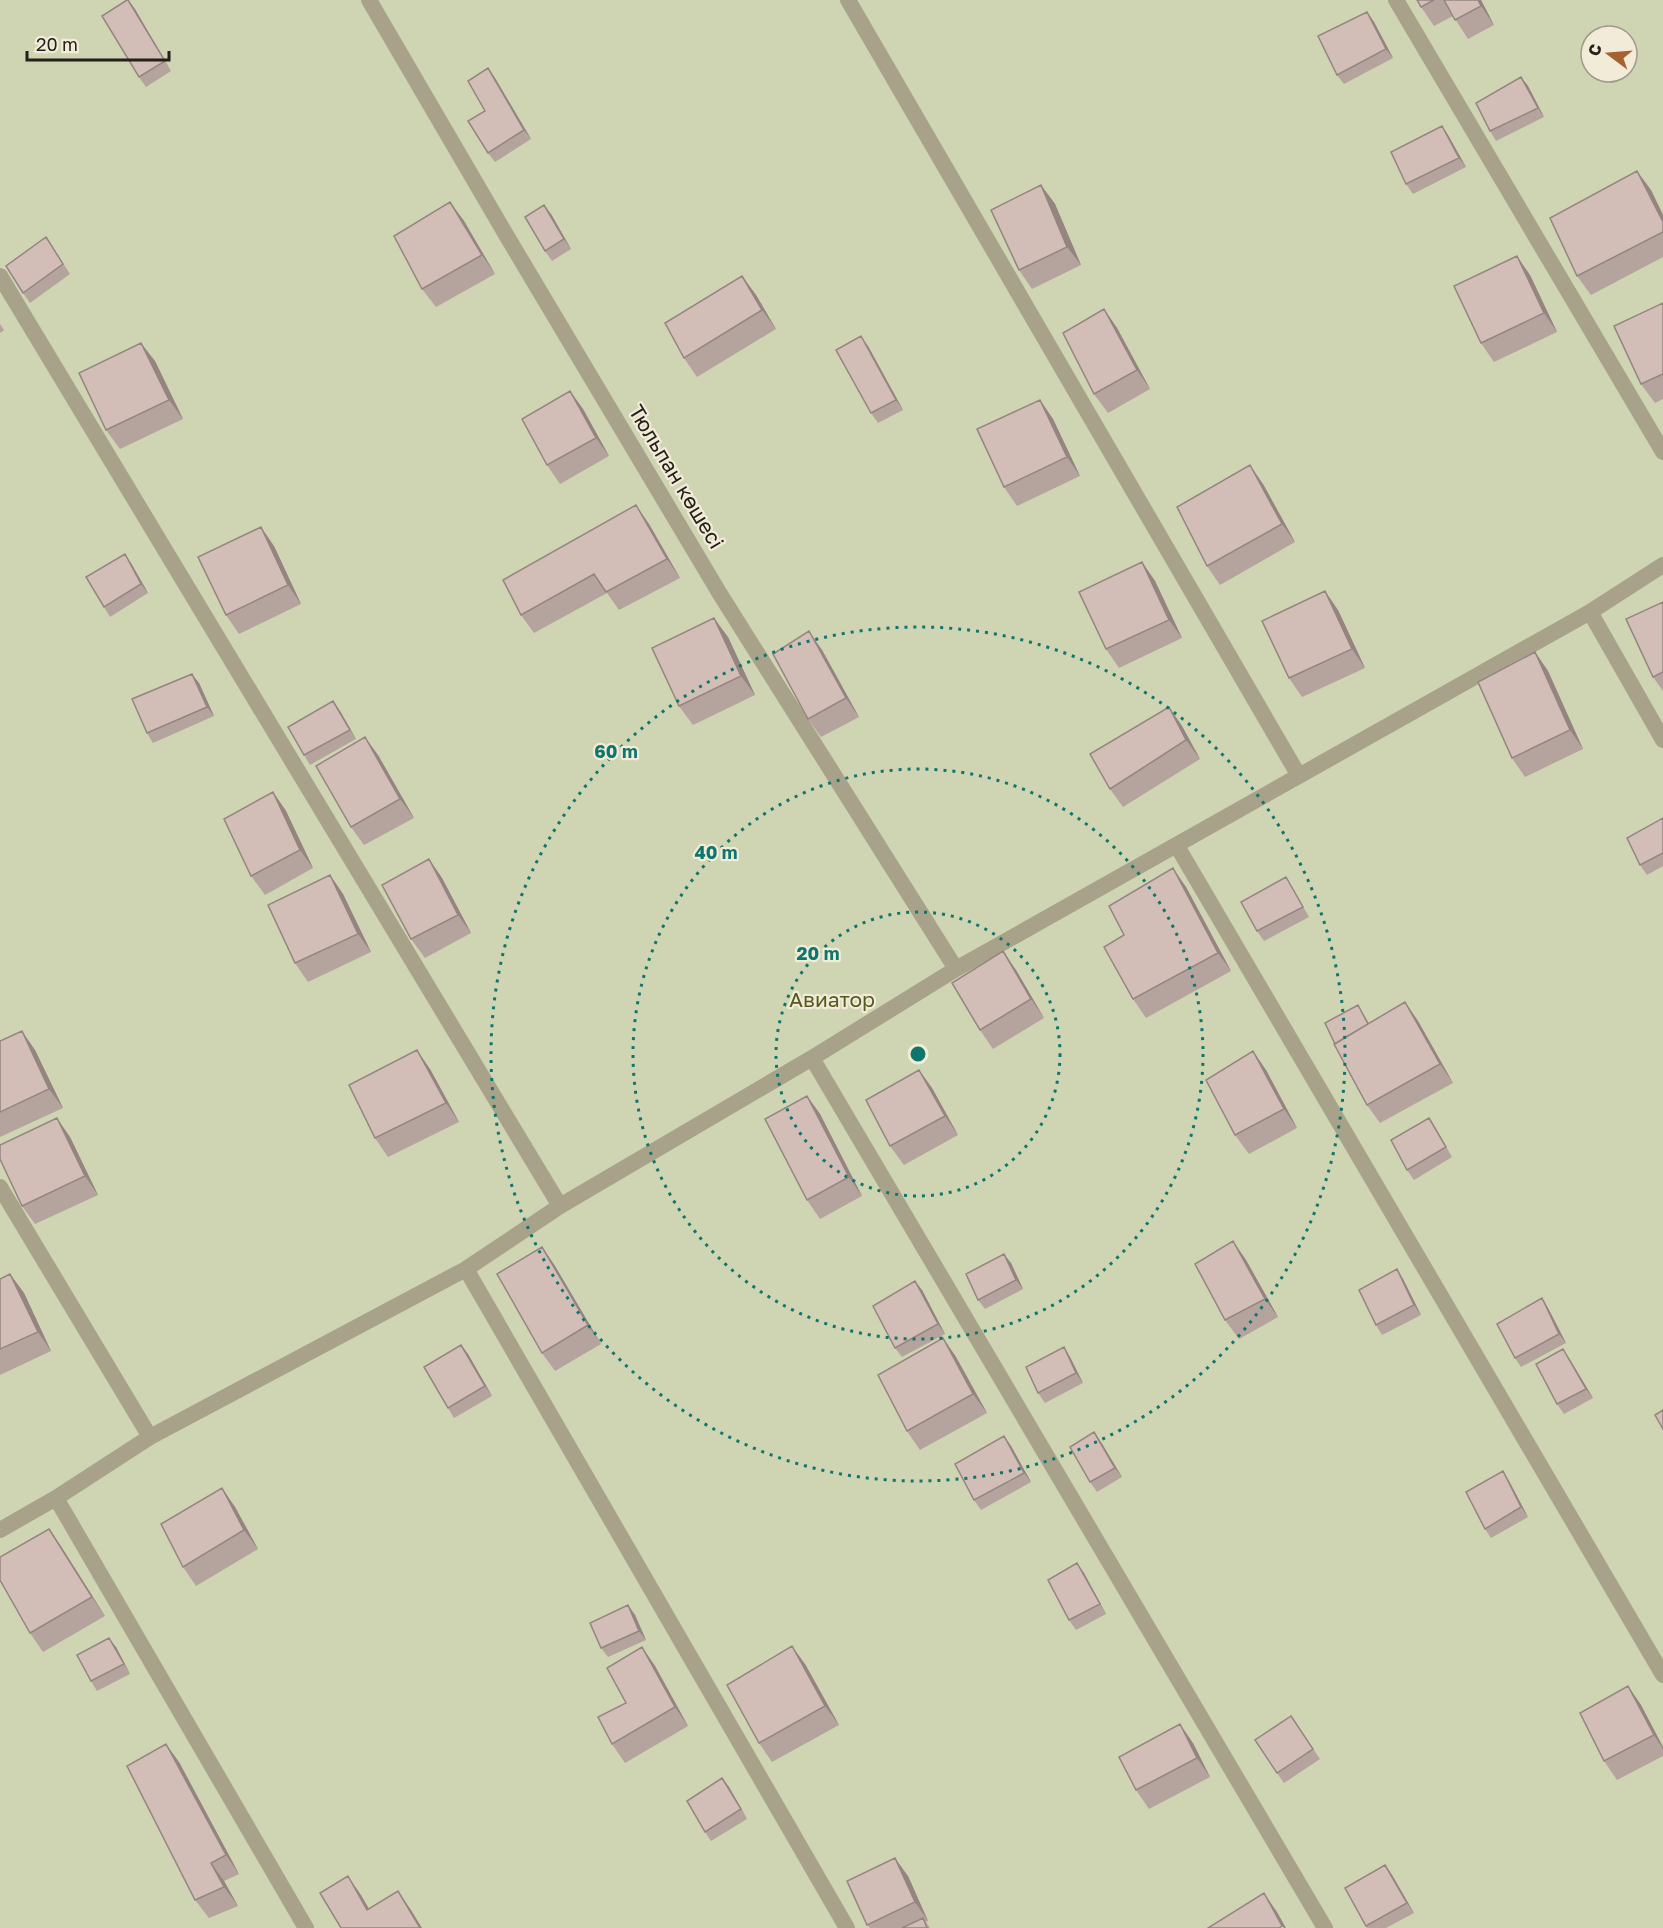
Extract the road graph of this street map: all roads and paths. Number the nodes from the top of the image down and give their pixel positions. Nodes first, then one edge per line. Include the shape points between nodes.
1 (369, 0) edge
2 (848, 0) edge
3 (1396, 0) edge
4 (0, 276) edge
5 (1663, 452) edge
6 (1663, 565) edge
7 (1590, 612) junction
8 (1663, 740) edge
9 (1299, 776) junction
10 (1177, 846) junction
11 (956, 969) junction
12 (812, 1058) junction
13 (0, 1186) edge
14 (560, 1206) junction
15 (466, 1269) junction
16 (150, 1437) junction
17 (56, 1498) junction
18 (0, 1530) edge
19 (1663, 1675) edge
20 (306, 1928) edge
21 (847, 1928) edge
22 (1325, 1928) edge

1 - 11 street, Тюльпан көшесі via 720,594
2 - 9 street
3 - 5 street
4 - 14 street
6 - 7 street
7 - 8 street
7 - 9 street
9 - 10 street
10 - 11 street
10 - 19 street
11 - 12 street
12 - 14 street
12 - 22 street
13 - 16 street
14 - 15 street
15 - 16 street
15 - 21 street
16 - 17 street
17 - 18 street
17 - 20 street

